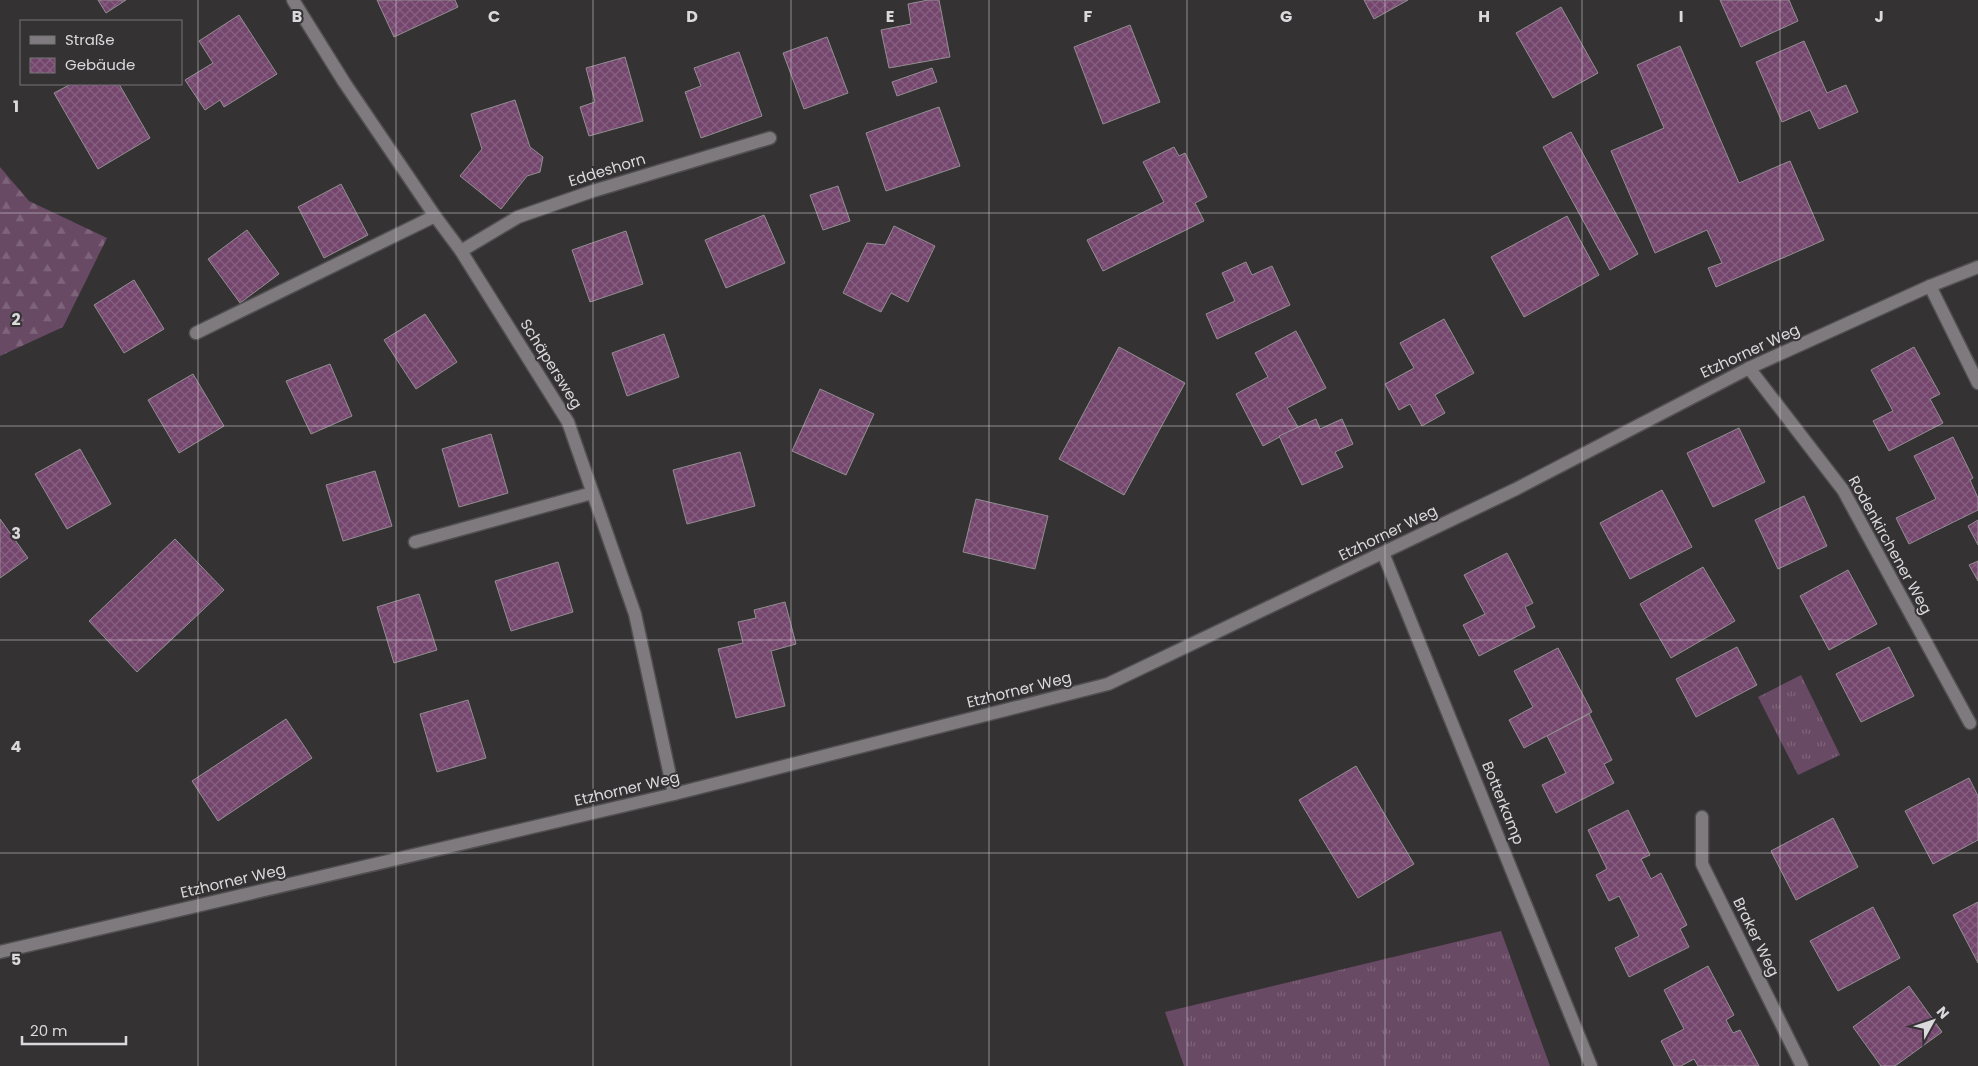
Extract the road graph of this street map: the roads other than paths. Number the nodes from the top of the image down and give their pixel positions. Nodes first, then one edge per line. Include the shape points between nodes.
1 (293, 0) edge
2 (770, 138) dead end
3 (435, 216) junction
4 (461, 251) junction
5 (1978, 267) edge
6 (1930, 286) junction
7 (196, 334) dead end
8 (1749, 368) junction
9 (1978, 382) edge
10 (592, 493) junction
11 (415, 542) dead end
12 (1383, 553) junction
13 (1970, 723) dead end
14 (674, 794) junction
15 (1702, 817) dead end
16 (0, 952) edge
17 (1591, 1066) edge
18 (1802, 1066) edge

1 - 3 street, Schäpersweg
2 - 4 street, Eddeshorn via 518,217
3 - 4 street, Schäpersweg
3 - 7 street
4 - 10 street, Schäpersweg via 568,422
5 - 6 street, Etzhorner Weg
6 - 8 street, Etzhorner Weg
6 - 9 street
8 - 12 street, Etzhorner Weg via 1516,489
8 - 13 street, Rodenkirchener Weg via 1843,490
10 - 11 street
10 - 14 street, Schäpersweg via 635,614
12 - 14 street, Etzhorner Weg via 1108,684
12 - 17 street, Botterkamp
14 - 16 street, Etzhorner Weg
15 - 18 street, Braker Weg via 1702,864

